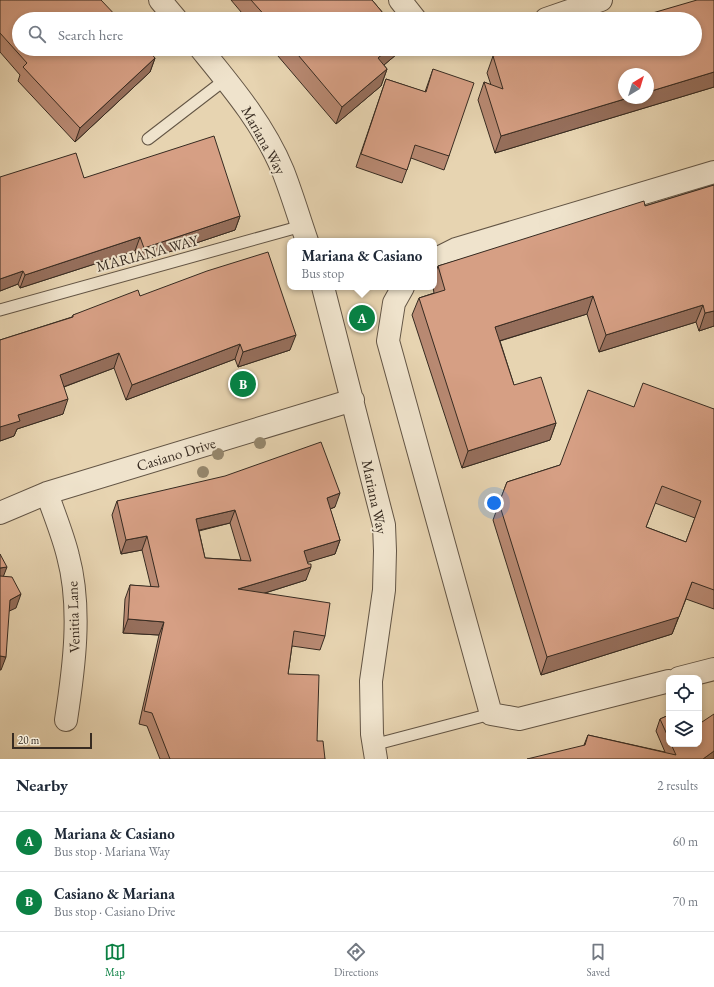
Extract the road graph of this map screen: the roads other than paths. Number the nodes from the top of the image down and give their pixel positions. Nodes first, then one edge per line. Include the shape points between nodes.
1 (160, 0) edge
2 (400, 0) edge
3 (601, 0) edge
4 (170, 12) edge
5 (409, 12) edge
6 (566, 12) edge
7 (207, 56) edge
8 (226, 79) junction
9 (148, 139) dead end
10 (714, 172) edge
11 (304, 234) edge
12 (287, 238) edge
13 (288, 238) edge
14 (437, 258) edge
15 (323, 290) edge
16 (401, 290) edge
17 (0, 310) edge
18 (353, 400) junction
19 (47, 493) junction
20 (0, 512) edge
21 (714, 669) edge
22 (691, 675) edge
23 (666, 682) edge
24 (491, 714) junction
25 (66, 720) dead end
26 (374, 752) edge

1 - 4 street
2 - 5 street
3 - 6 street
7 - 8 street, Mariana Way
8 - 9 lane
8 - 11 street, Mariana Way via 256,121 282,170
10 - 14 street via 456,249
11 - 13 lane, MARIANA WAY
12 - 17 lane, MARIANA WAY
15 - 18 street, Mariana Way
16 - 24 street via 394,303 388,342
18 - 19 street, Casiano Drive
18 - 26 street, Mariana Way via 384,525 384,590 371,681
19 - 20 street, Casiano Drive
19 - 25 street, Venitia Lane via 69,557 75,592 74,667
21 - 22 street
23 - 24 street via 519,719
24 - 26 lane

